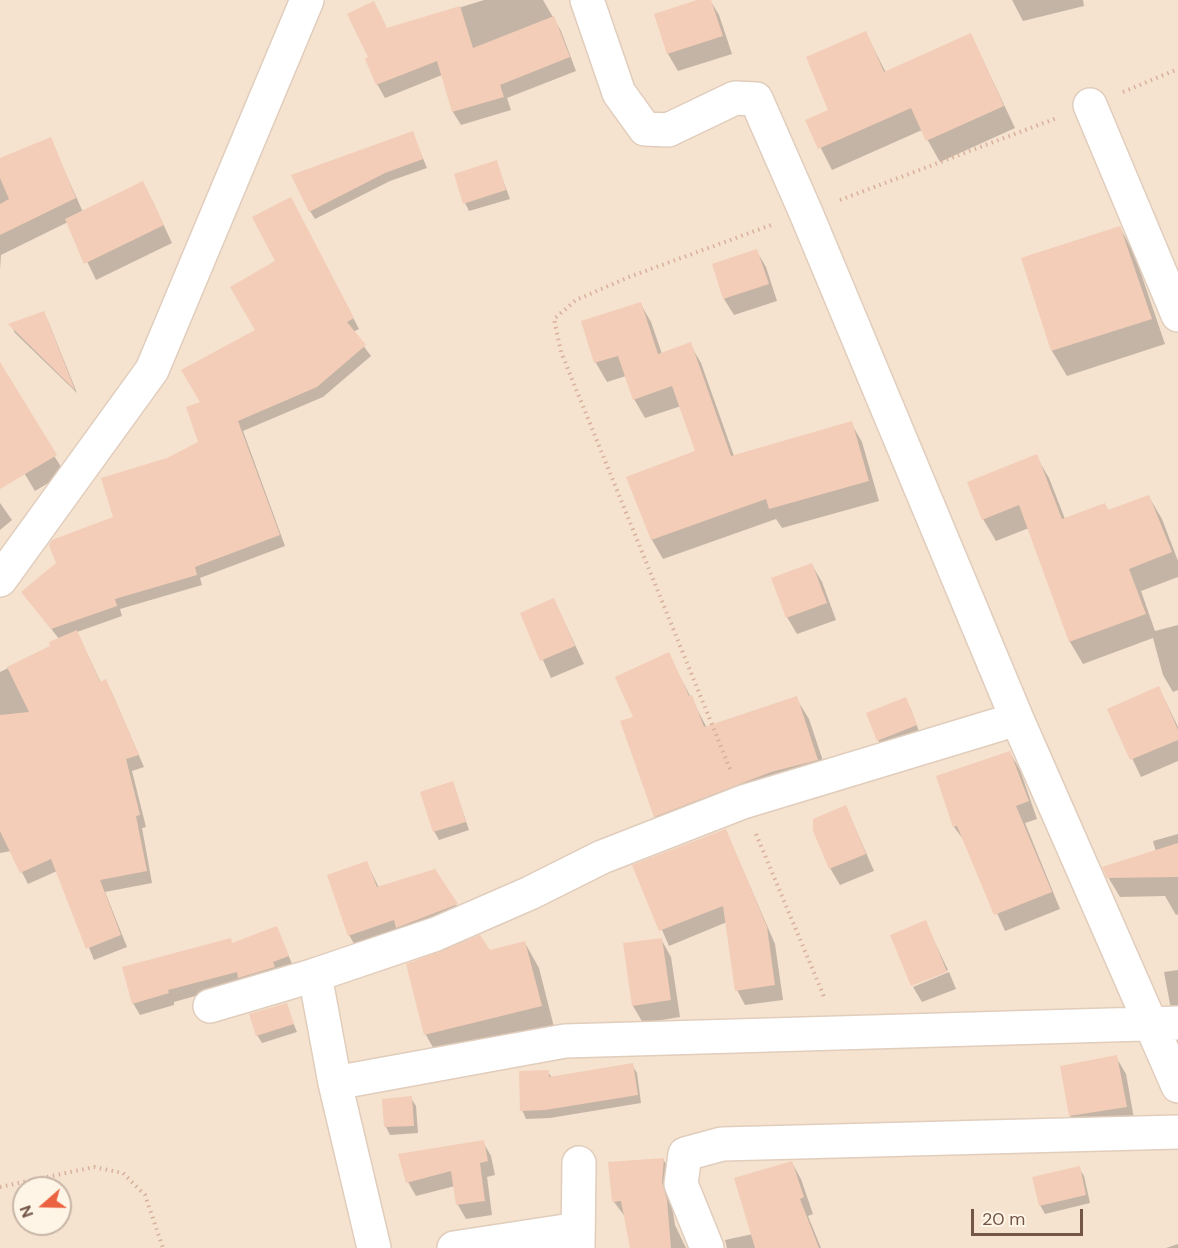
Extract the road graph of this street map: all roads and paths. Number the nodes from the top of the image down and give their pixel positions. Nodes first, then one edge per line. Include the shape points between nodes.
1 (308, 0) edge
2 (587, 0) edge
3 (1178, 69) edge
4 (1090, 105) junction
5 (806, 213) junction
6 (1178, 315) edge
7 (0, 580) edge
8 (1017, 719) junction
9 (743, 802) junction
10 (315, 975) junction
11 (210, 1006) dead end
12 (1165, 1023) edge
13 (839, 1033) junction
14 (335, 1083) junction
15 (1178, 1086) edge
16 (1178, 1132) edge
17 (579, 1163) dead end
18 (0, 1186) edge
19 (578, 1238) edge
20 (163, 1248) edge
21 (374, 1248) edge
22 (454, 1248) edge
23 (707, 1248) edge

1 - 7 street via 152,370
2 - 5 street via 619,93 645,129 668,130 735,98 756,99
3 - 4 path
4 - 5 path
4 - 6 street
5 - 8 street
5 - 9 path via 629,277 576,300 554,320 561,352
8 - 9 street
8 - 12 street
9 - 10 street via 602,857 445,930
9 - 13 path
10 - 11 street
10 - 14 street
12 - 13 street
12 - 15 street
13 - 14 street via 566,1041
14 - 21 street
16 - 23 street via 722,1144 685,1154 681,1184
17 - 19 street
18 - 20 path via 94,1167 123,1173 144,1195
19 - 22 street

